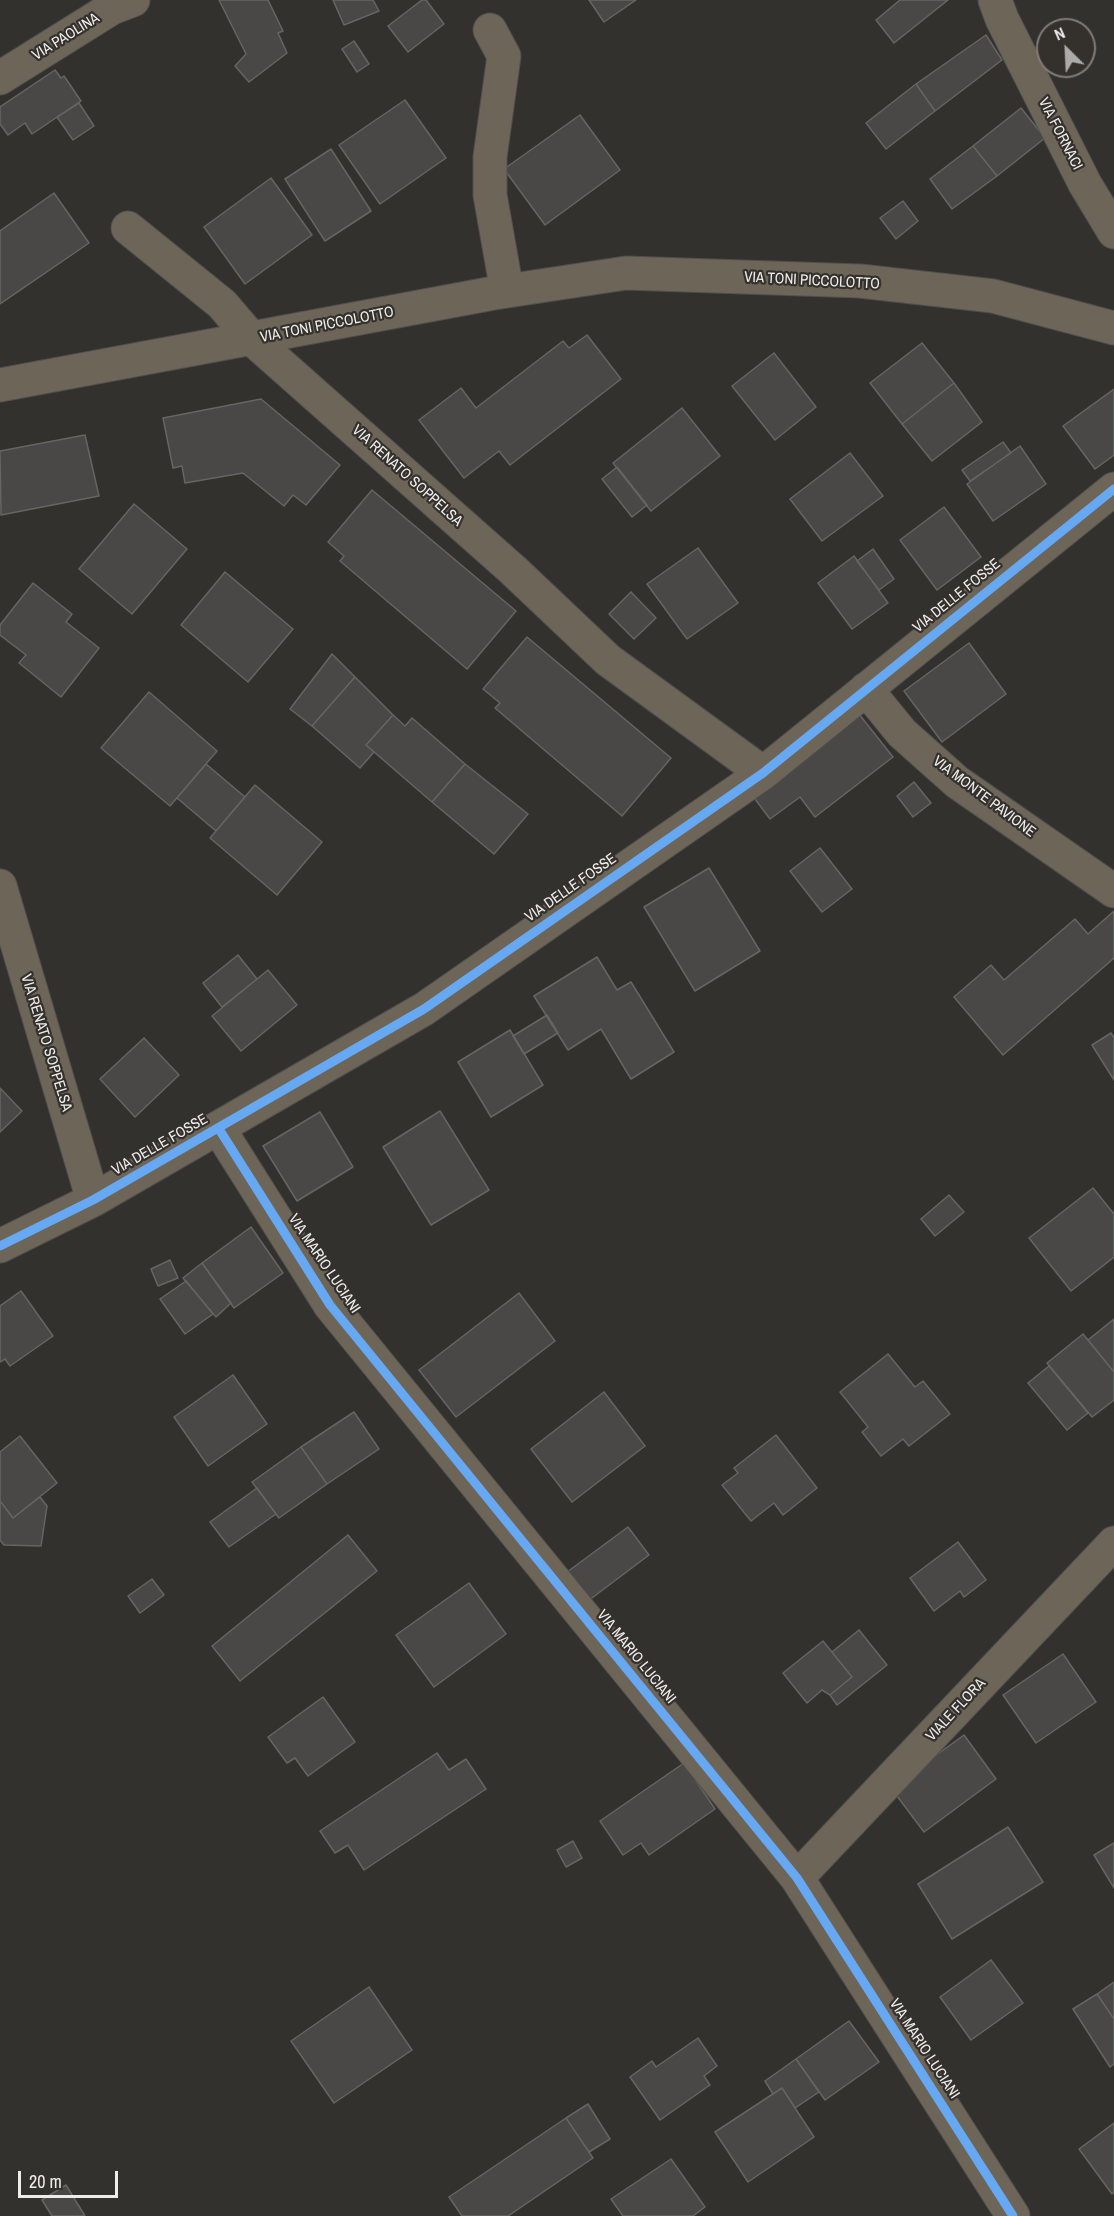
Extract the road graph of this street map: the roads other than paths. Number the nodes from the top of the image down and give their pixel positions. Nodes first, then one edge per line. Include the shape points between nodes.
1 (133, 0) edge
2 (995, 0) edge
3 (490, 30) dead end
4 (0, 78) edge
5 (128, 228) dead end
6 (1114, 232) edge
7 (507, 291) junction
8 (1114, 328) edge
9 (252, 339) junction
10 (0, 385) edge
11 (1114, 489) edge
12 (866, 689) junction
13 (763, 773) junction
14 (0, 886) edge
15 (1114, 891) edge
16 (219, 1129) junction
17 (93, 1200) junction
18 (0, 1246) edge
19 (1114, 1543) edge
20 (797, 1878) junction
21 (1013, 2216) edge

1 - 4 street, VIA PAOLINA via 112,8
2 - 6 street, VIA FORNACI via 1085,184
3 - 7 street via 504,56 490,157 490,195
5 - 9 street, VIA RENATO SOPPELSA via 222,304
7 - 8 street, VIA TONI PICCOLOTTO via 626,273 860,281 993,296
7 - 9 street, VIA TONI PICCOLOTTO
9 - 10 street
9 - 13 street, VIA RENATO SOPPELSA via 513,570 608,660
11 - 12 street, VIA DELLE FOSSE
12 - 13 street, VIA DELLE FOSSE
12 - 15 street, VIA MONTE PAVIONE via 902,733 957,782
13 - 16 street, VIA DELLE FOSSE via 424,1009
14 - 17 street, VIA RENATO SOPPELSA
16 - 17 street, VIA DELLE FOSSE
16 - 20 street, VIA MARIO LUCIANI via 330,1305
17 - 18 street, VIA DELLE FOSSE
19 - 20 street, VIALE FLORA
20 - 21 street, VIA MARIO LUCIANI

